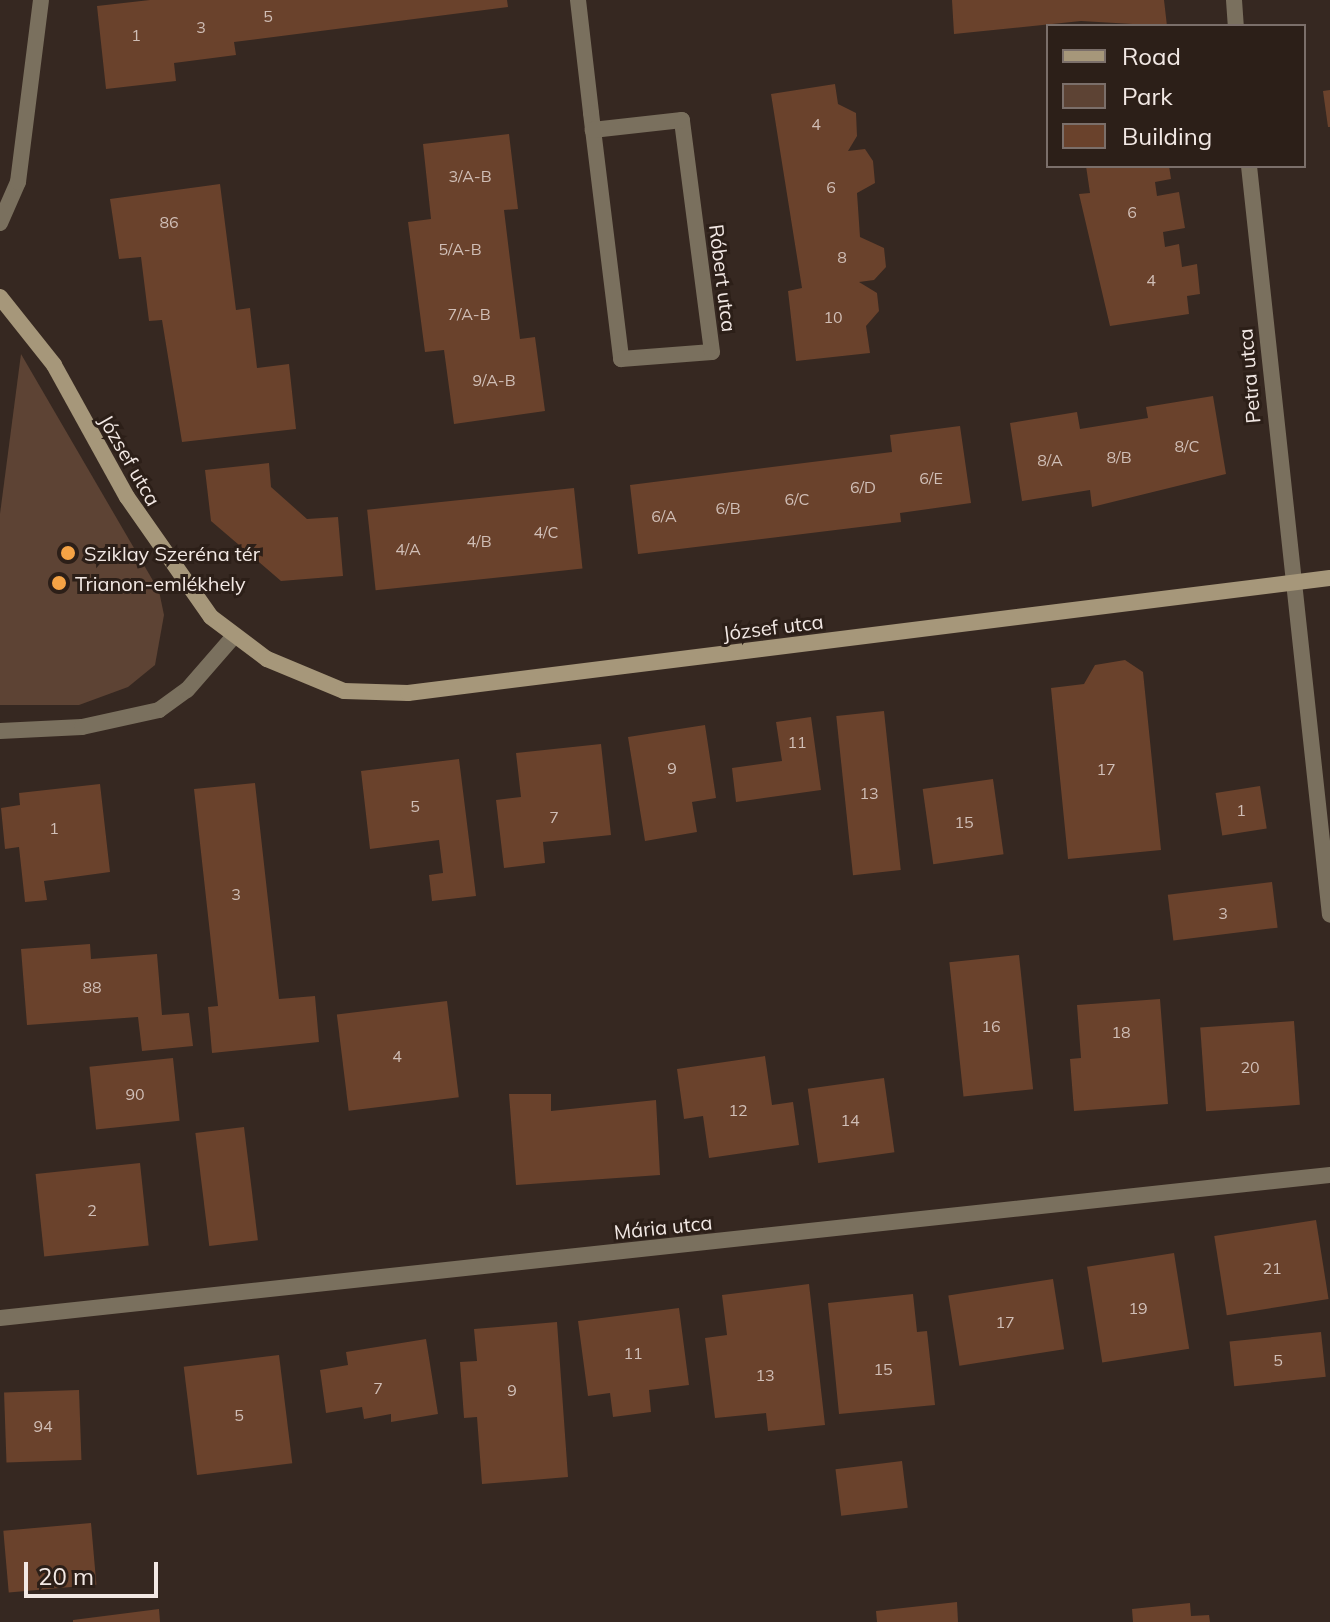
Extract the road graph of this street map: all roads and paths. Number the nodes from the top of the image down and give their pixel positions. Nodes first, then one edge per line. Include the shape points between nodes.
1 (41, 0) edge
2 (578, 0) edge
3 (1234, 0) edge
4 (1236, 24) edge
5 (593, 130) junction
6 (1249, 168) edge
7 (0, 223) edge
8 (0, 297) edge
9 (1330, 578) edge
10 (1289, 583) junction
11 (234, 636) junction
12 (0, 731) edge
13 (1330, 915) edge
14 (1330, 1175) edge
15 (0, 1318) edge

1 - 7 street via 18,182
2 - 5 street, Róbert utca
3 - 4 street
5 - 5 street, Róbert utca via 682,120 712,352 621,359
6 - 10 street, Petra utca
8 - 11 street, József utca via 54,365 168,563
9 - 10 street, József utca
10 - 11 street, József utca via 408,693 319,684
10 - 13 street, Petra utca
11 - 12 street via 187,690 159,710 82,727
14 - 15 street, Mária utca

